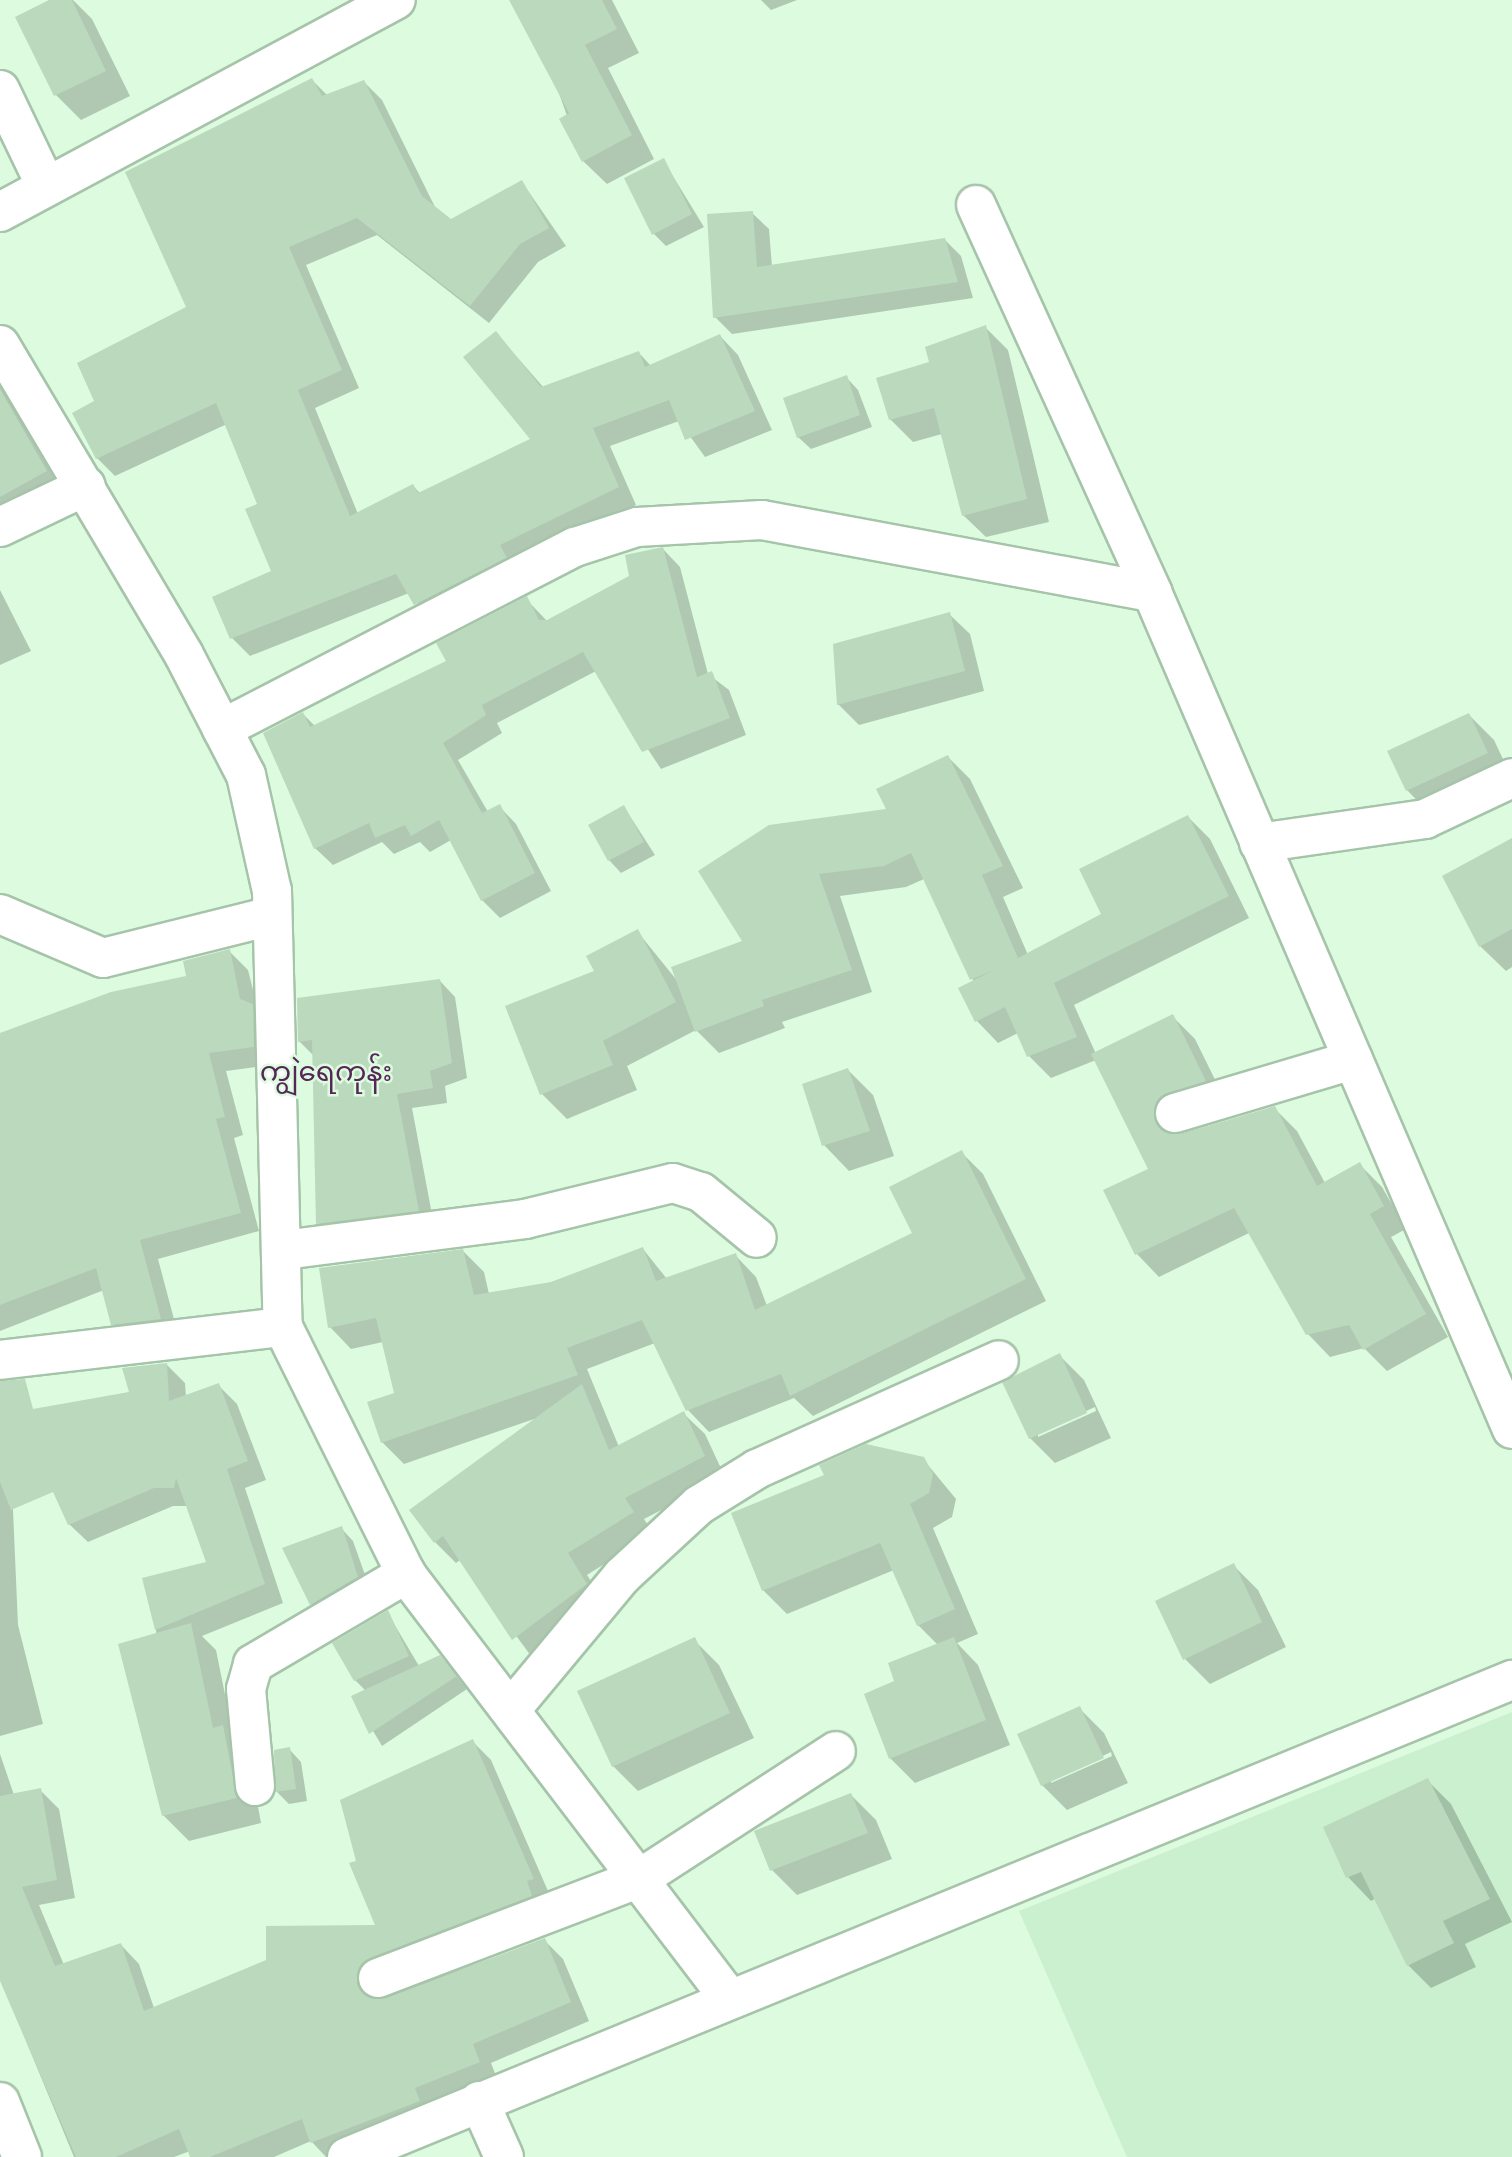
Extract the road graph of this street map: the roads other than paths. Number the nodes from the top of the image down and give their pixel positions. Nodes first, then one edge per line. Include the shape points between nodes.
1 (396, 0) edge
2 (0, 90) edge
3 (45, 184) junction
4 (976, 205) dead end
5 (0, 212) edge
6 (0, 345) edge
7 (86, 486) junction
8 (0, 527) edge
9 (1152, 592) junction
10 (222, 729) junction
11 (1512, 778) edge
12 (1259, 843) junction
13 (0, 914) edge
14 (272, 916) junction
15 (1353, 1060) junction
16 (1175, 1113) dead end
17 (757, 1238) dead end
18 (284, 1250) junction
19 (283, 1327) junction
20 (0, 1360) edge
21 (999, 1360) dead end
22 (1512, 1429) edge
23 (406, 1574) junction
24 (1512, 1680) edge
25 (512, 1708) junction
26 (836, 1751) dead end
27 (255, 1786) dead end
28 (642, 1877) junction
29 (378, 1978) dead end
30 (729, 1998) junction
31 (479, 2101) junction
32 (0, 2102) edge
33 (22, 2157) edge
34 (347, 2157) edge
35 (504, 2157) edge

1 - 3 street
2 - 3 street
3 - 5 street
4 - 9 street
6 - 7 street
7 - 8 street
7 - 10 street
9 - 10 street via 762,520 637,527 575,547
9 - 12 street
10 - 14 street via 246,775 272,891
11 - 12 street via 1425,819
12 - 15 street
13 - 14 street via 103,958
14 - 18 street
15 - 16 street
15 - 22 street
17 - 18 street via 701,1192 673,1183 525,1219
18 - 19 street
19 - 20 street
19 - 23 street
21 - 25 street via 757,1469 699,1505 622,1576
23 - 25 street
23 - 27 street via 253,1664 246,1689
24 - 30 street
25 - 28 street
26 - 28 street
28 - 29 street
28 - 30 street
30 - 31 street
31 - 34 street
31 - 35 street
32 - 33 street

